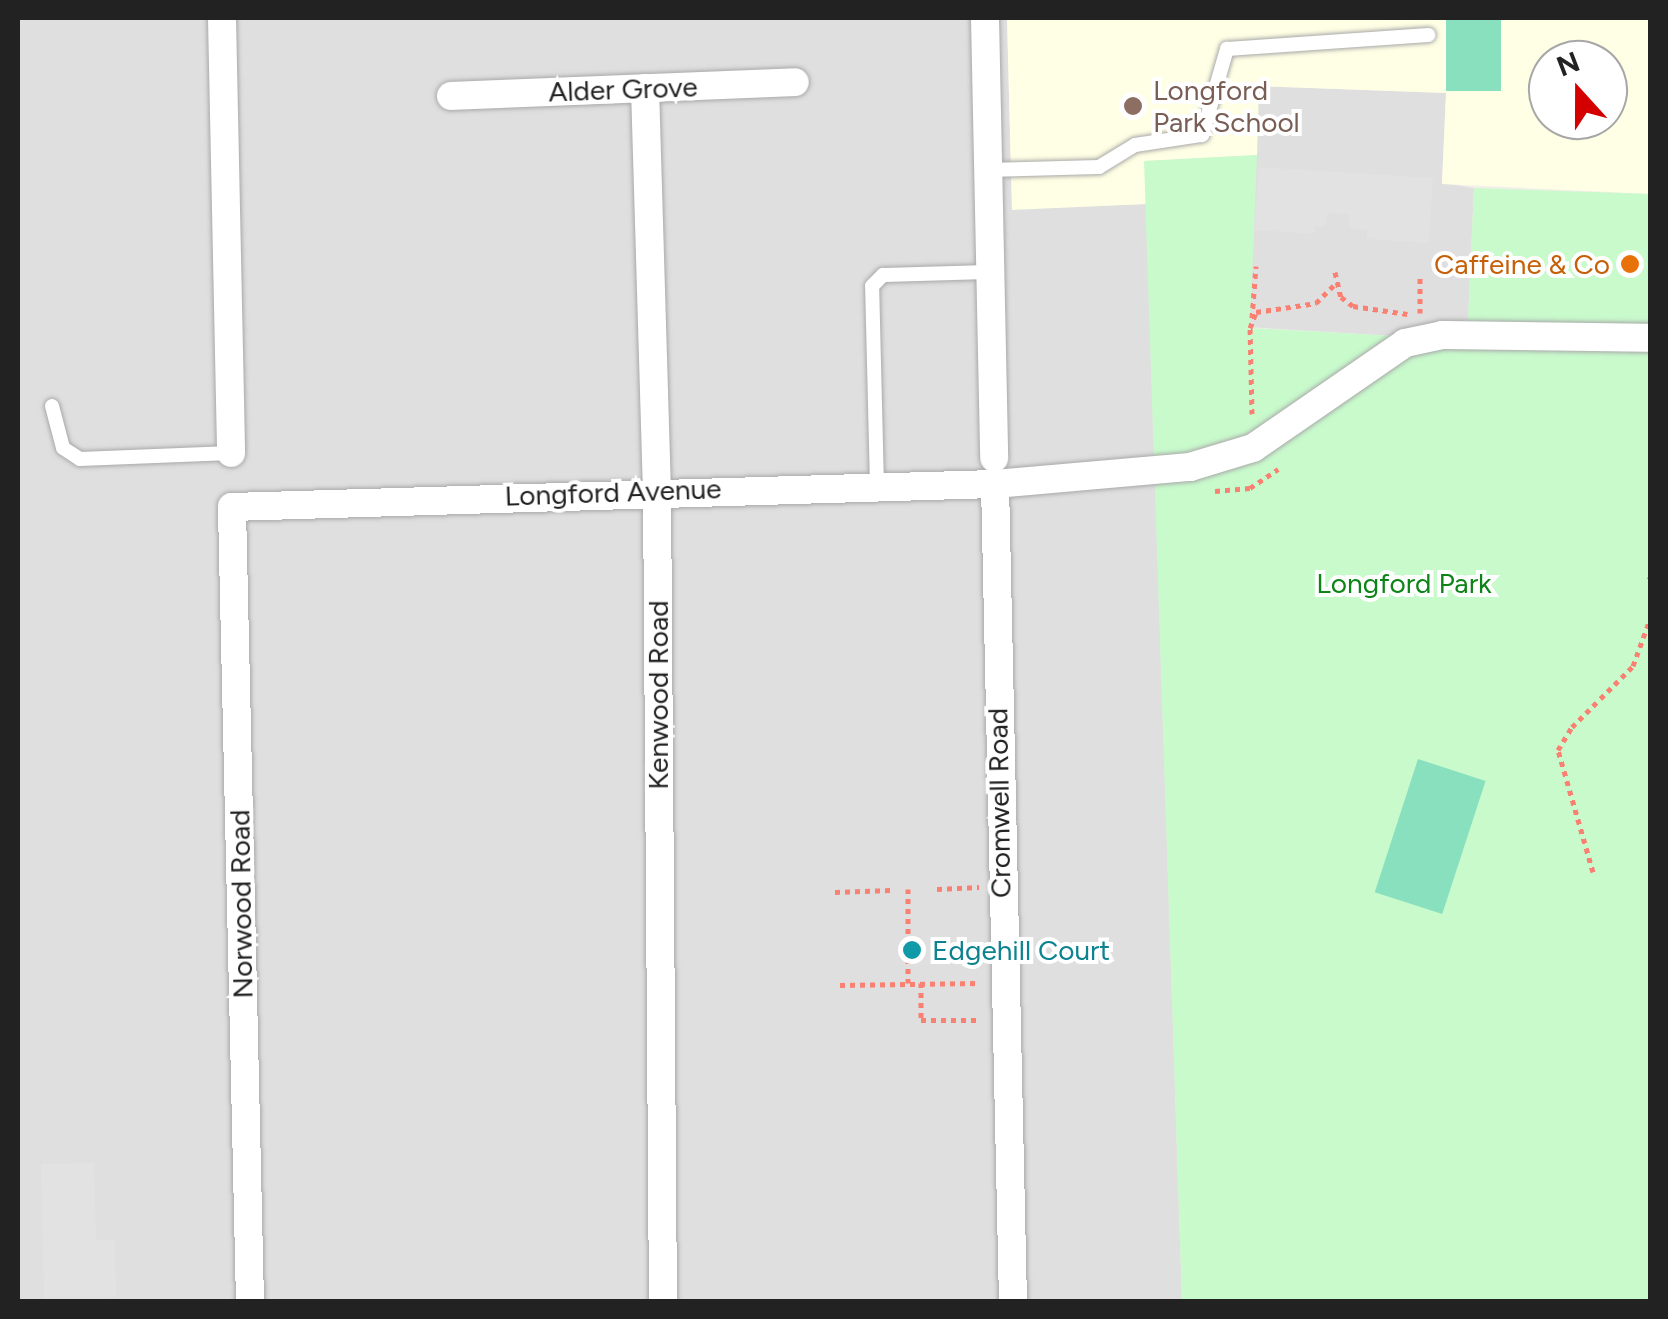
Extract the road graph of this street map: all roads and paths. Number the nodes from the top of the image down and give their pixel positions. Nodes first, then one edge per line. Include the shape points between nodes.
1 (222, 18) edge
2 (985, 18) edge
3 (1429, 35) dead end
4 (796, 82) dead end
5 (645, 88) junction
6 (452, 96) dead end
7 (986, 170) junction
8 (1256, 266) dead end
9 (989, 272) junction
10 (1335, 272) dead end
11 (1420, 278) dead end
12 (1335, 284) junction
13 (1252, 321) junction
14 (1650, 338) edge
15 (52, 406) dead end
16 (1253, 448) junction
17 (231, 453) joint
18 (1287, 460) dead end
19 (995, 471) junction
20 (878, 486) junction
21 (657, 490) junction
22 (1208, 491) dead end
23 (232, 507) joint
24 (1650, 620) edge
25 (1593, 872) dead end
26 (1000, 886) junction
27 (908, 889) dead end
28 (937, 889) dead end
29 (891, 890) dead end
30 (835, 892) dead end
31 (1003, 982) junction
32 (921, 983) junction
33 (908, 984) junction
34 (840, 985) dead end
35 (1004, 1020) junction
36 (250, 1302) edge
37 (663, 1302) edge
38 (1013, 1302) edge

1 - 17 street
2 - 7 street, Cromwell Road
3 - 7 lane via 1226,49 1202,135 1135,144 1099,167
4 - 5 street, Alder Grove
5 - 6 street, Alder Grove
5 - 21 street, Kenwood Road
7 - 9 street, Cromwell Road
8 - 13 path
9 - 19 street, Cromwell Road
9 - 20 lane via 883,276 872,286
10 - 12 path
11 - 12 path via 1420,326 1402,311 1354,306
12 - 13 path via 1316,303 1270,306
13 - 16 path
14 - 16 street, Longford Avenue via 1442,335 1405,343
15 - 17 lane via 63,448 80,460
16 - 19 street, Longford Avenue via 1220,463
18 - 22 path via 1250,488
19 - 20 street, Longford Avenue
19 - 26 street, Cromwell Road
20 - 21 street, Longford Avenue
21 - 23 street, Longford Avenue
21 - 37 street, Kenwood Road
23 - 36 street, Norwood Road
24 - 25 path via 1634,666 1572,726 1558,750
26 - 28 path
26 - 31 street, Cromwell Road
27 - 33 path
29 - 30 path
31 - 32 path
31 - 35 street, Cromwell Road
32 - 33 path
32 - 35 path via 921,1020
33 - 34 path
35 - 38 street, Cromwell Road

